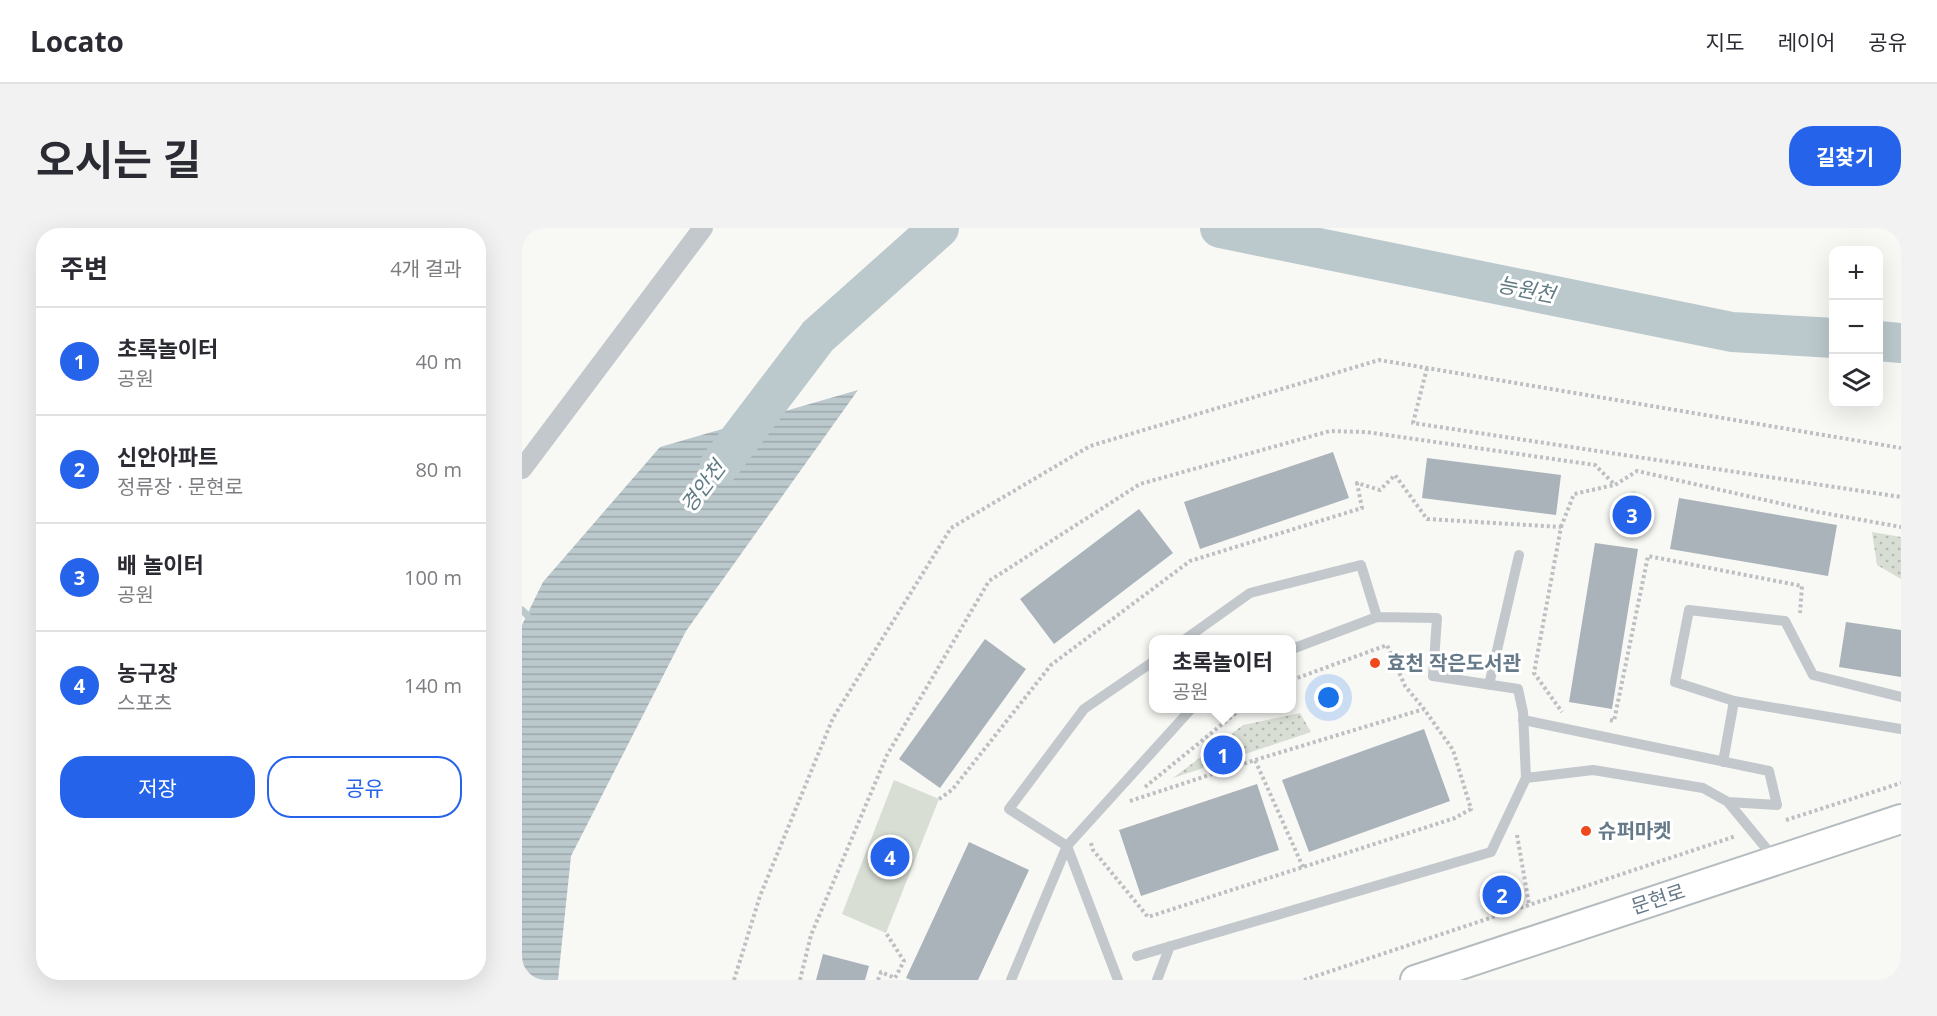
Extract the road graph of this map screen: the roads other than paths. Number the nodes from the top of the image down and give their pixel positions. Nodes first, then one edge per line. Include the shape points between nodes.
1 (703, 228) edge
2 (522, 470) edge
3 (1518, 555) dead end
4 (1377, 617) junction
5 (1190, 635) edge
6 (1296, 648) edge
7 (1149, 664) edge
8 (1490, 684) junction
9 (1901, 697) edge
10 (1734, 701) junction
11 (1187, 713) edge
12 (1523, 720) junction
13 (1901, 729) edge
14 (1723, 762) junction
15 (1526, 778) junction
16 (1728, 802) junction
17 (1901, 819) edge
18 (1067, 846) junction
19 (1776, 860) junction
20 (1170, 946) junction
21 (1137, 956) dead end
22 (1011, 980) edge
23 (1118, 980) edge
24 (1157, 980) edge
25 (1415, 980) edge

1 - 2 street
3 - 8 lane
4 - 5 lane via 1361,565 1250,593
4 - 6 lane
4 - 8 lane via 1437,618 1433,676
7 - 18 lane via 1084,710 1009,809
8 - 12 lane via 1518,689
9 - 10 lane via 1813,675 1785,621 1689,610 1675,682
10 - 13 lane
10 - 14 lane
11 - 18 lane
12 - 14 lane
12 - 15 lane
14 - 16 lane via 1769,771 1777,805
15 - 16 lane via 1593,770 1703,788
15 - 20 lane via 1491,852
16 - 19 lane
17 - 19 street, 문현로
18 - 22 lane
18 - 23 lane
19 - 25 street, 문현로
20 - 21 lane
20 - 24 lane

